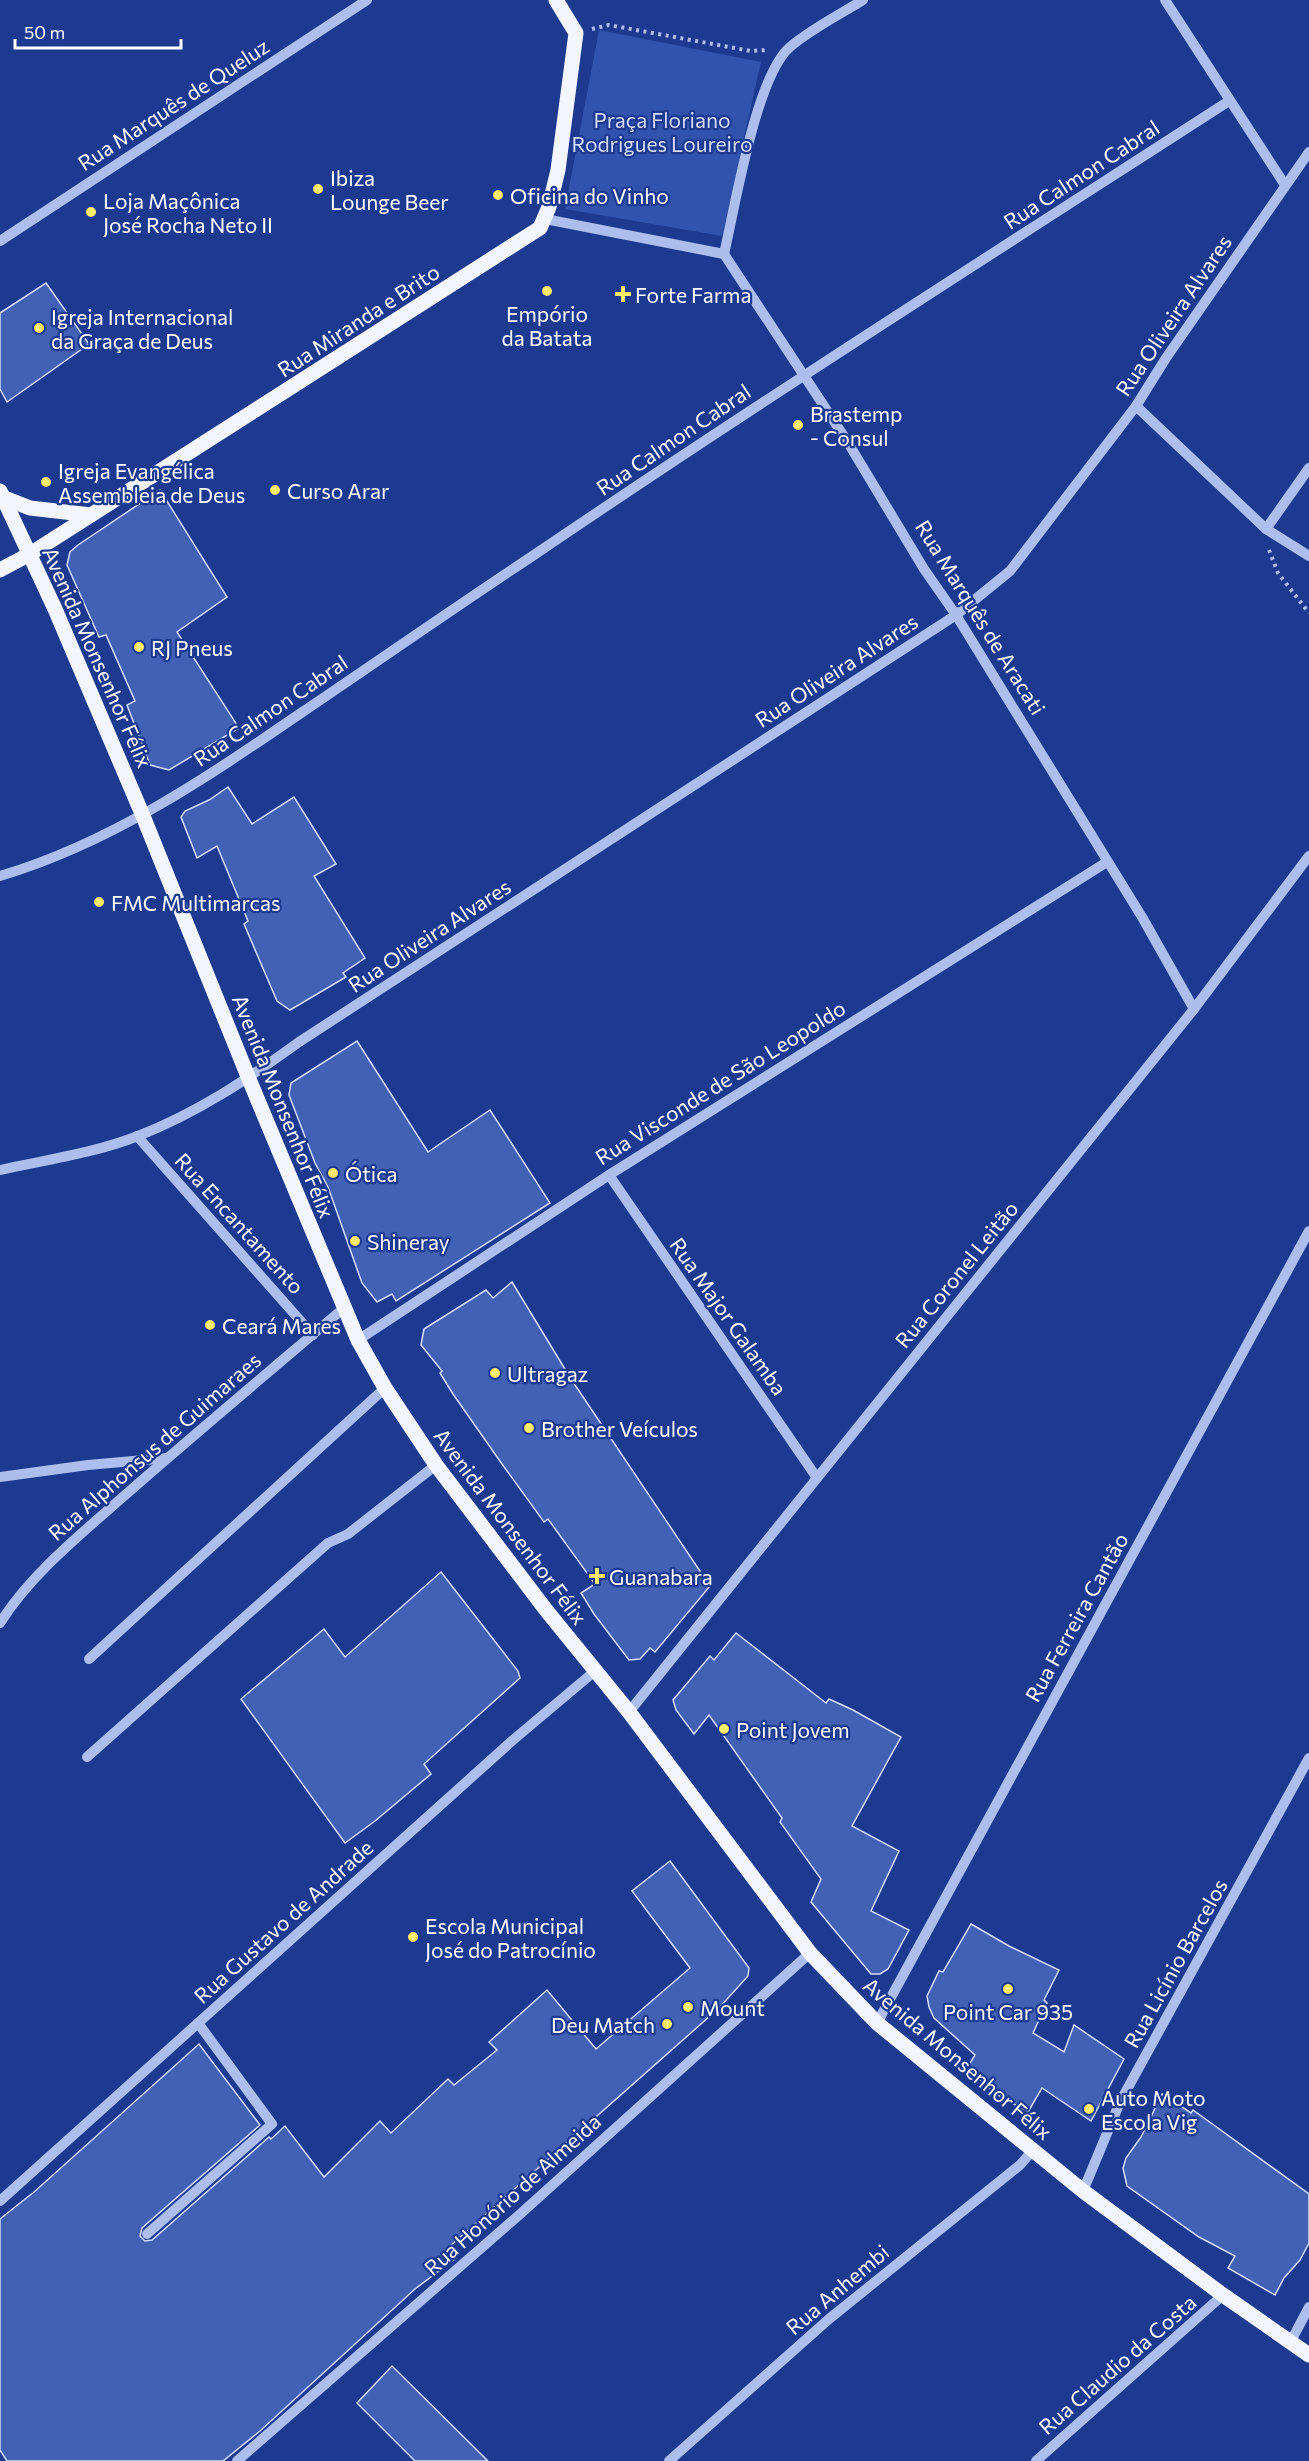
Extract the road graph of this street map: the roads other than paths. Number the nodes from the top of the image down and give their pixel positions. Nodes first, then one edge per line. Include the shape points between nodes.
1 (367, 0) edge
2 (556, 0) edge
3 (863, 0) edge
4 (1165, 0) edge
5 (1229, 101) junction
6 (1309, 152) edge
7 (1285, 185) junction
8 (545, 219) junction
9 (0, 241) edge
10 (724, 254) junction
11 (803, 376) junction
12 (1136, 406) junction
13 (1309, 468) edge
14 (1, 494) edge
15 (91, 515) junction
16 (1266, 529) junction
17 (30, 554) junction
18 (1309, 556) edge
19 (0, 570) edge
20 (55, 609) junction
21 (957, 615) junction
22 (144, 816) junction
23 (1309, 856) edge
24 (1107, 862) junction
25 (0, 876) edge
26 (1194, 1009) junction
27 (249, 1079) junction
28 (137, 1136) junction
29 (0, 1170) edge
30 (609, 1175) junction
31 (1309, 1231) edge
32 (344, 1308) junction
33 (313, 1335) junction
34 (358, 1340) junction
35 (385, 1388) junction
36 (167, 1458) junction
37 (436, 1466) junction
38 (0, 1477) edge
39 (817, 1478) junction
40 (0, 1623) edge
41 (89, 1659) dead end
42 (595, 1671) junction
43 (629, 1712) junction
44 (87, 1757) dead end
45 (1309, 1758) edge
46 (810, 1953) junction
47 (878, 2023) junction
48 (198, 2024) junction
49 (1033, 2150) junction
50 (1083, 2191) junction
51 (0, 2201) edge
52 (147, 2234) dead end
53 (1223, 2295) junction
54 (1309, 2307) edge
55 (1291, 2341) junction
56 (1309, 2355) edge
57 (237, 2461) edge
58 (669, 2461) edge
59 (1036, 2461) edge

1 - 9 street, Rua Marquês de Queluz
2 - 8 main road via 576,33 558,170
3 - 10 street via 789,48 775,64 760,99
4 - 5 street
5 - 7 street
5 - 11 street, Rua Calmon Cabral
6 - 7 street, Rua Oliveira Alvares
7 - 12 street, Rua Oliveira Alvares
8 - 10 street
8 - 15 main road, Rua Miranda e Brito via 527,238
10 - 11 street, Rua Marquês de Aracati
11 - 21 street, Rua Marquês de Aracati
11 - 22 street, Rua Calmon Cabral via 228,764
12 - 16 street
12 - 21 street, Rua Oliveira Alvares via 1010,571
13 - 16 street
14 - 15 main road via 30,508
14 - 17 main road, Avenida Monsenhor Félix
15 - 17 main road, Rua Miranda e Brito
15 - 20 main road via 37,554 56,594
16 - 18 street
17 - 19 main road, Rua Miranda e Brito
17 - 20 main road, Avenida Monsenhor Félix
20 - 22 main road, Avenida Monsenhor Félix
21 - 24 street, Rua Marquês de Aracati
21 - 27 street, Rua Oliveira Alvares via 299,1042
22 - 25 street, Rua Calmon Cabral via 67,852
22 - 27 main road, Avenida Monsenhor Félix
23 - 26 street, Rua Coronel Leitão
24 - 26 street, Rua Marquês de Aracati
24 - 30 street, Rua Visconde de São Leopoldo
26 - 39 street, Rua Coronel Leitão
27 - 28 street, Rua Oliveira Alvares via 207,1104
27 - 32 main road, Avenida Monsenhor Félix
28 - 29 street, Rua Oliveira Alvares
28 - 33 street, Rua Encantamento
30 - 34 street, Rua Visconde de São Leopoldo
30 - 39 street, Rua Major Galamba
31 - 47 street, Rua Ferreira Cantão
32 - 33 street, Rua Alphonsus de Guimaraes
32 - 34 main road, Avenida Monsenhor Félix
33 - 36 street, Rua Alphonsus de Guimaraes
34 - 35 main road, Avenida Monsenhor Félix
35 - 37 main road, Avenida Monsenhor Félix
35 - 41 street
36 - 38 street
36 - 40 street, Rua Alphonsus de Guimaraes via 52,1560
37 - 42 main road, Avenida Monsenhor Félix
37 - 44 street via 348,1534 328,1543
39 - 43 street, Rua Coronel Leitão
42 - 43 main road, Avenida Monsenhor Félix
42 - 48 street, Rua Gustavo de Andrade
43 - 46 main road, Avenida Monsenhor Félix
45 - 50 street, Rua Licínio Barcelos via 1120,2102
46 - 47 main road, Avenida Monsenhor Félix
46 - 57 street, Rua Honório de Almeida via 518,2216
47 - 49 main road, Avenida Monsenhor Félix
48 - 51 street, Rua Gustavo de Andrade
48 - 52 street via 272,2124
49 - 50 main road, Avenida Monsenhor Félix
49 - 58 street, Rua Anhembi via 1020,2165 829,2319
50 - 53 main road, Avenida Monsenhor Félix
53 - 55 main road, Avenida Monsenhor Félix
53 - 59 street, Rua Claudio da Costa
54 - 55 street
55 - 56 main road, Avenida Monsenhor Félix

